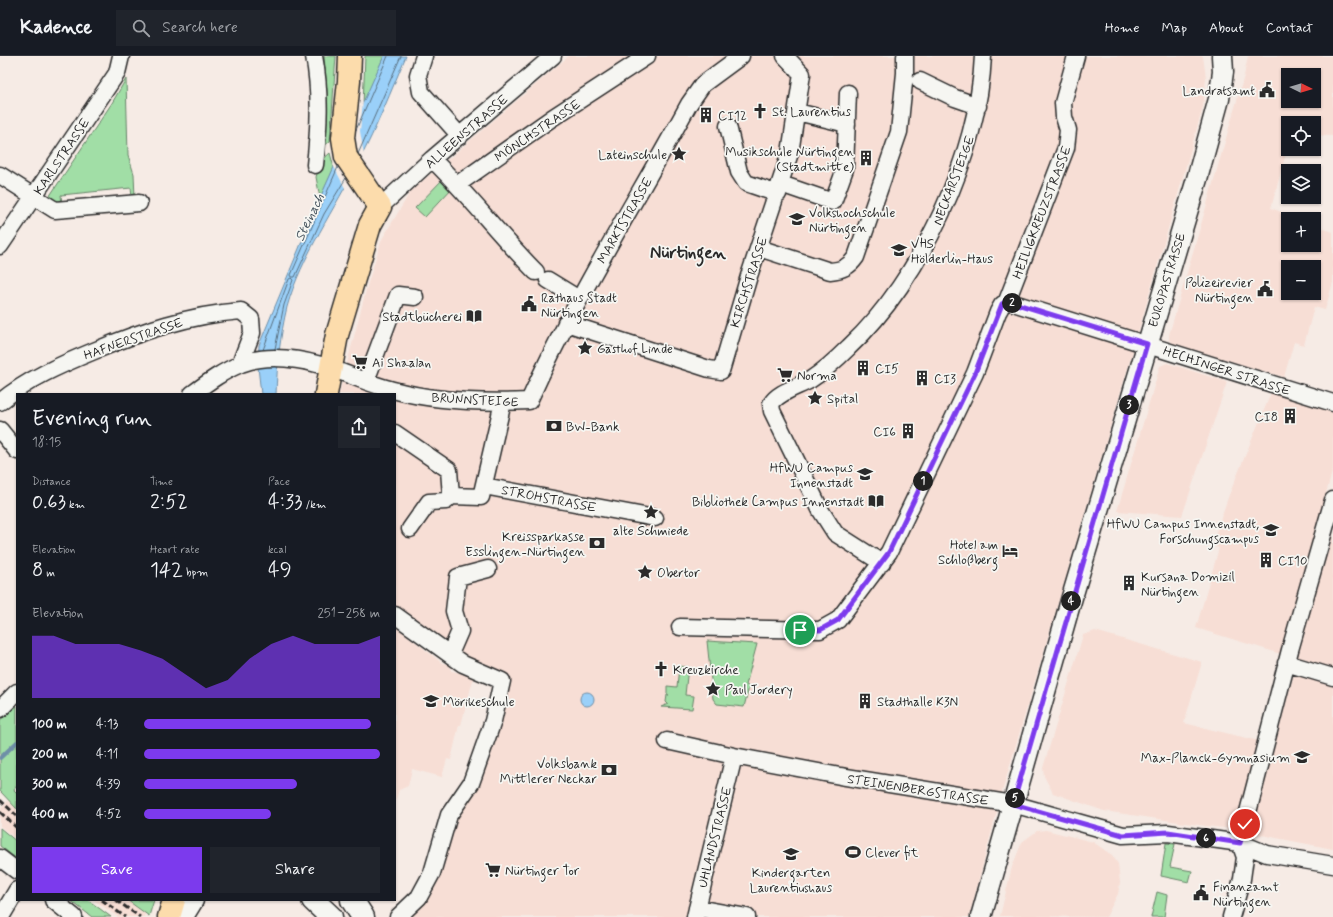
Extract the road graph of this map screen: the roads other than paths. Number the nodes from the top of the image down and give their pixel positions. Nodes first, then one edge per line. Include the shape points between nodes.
1 (314, 56) edge
2 (350, 56) edge
3 (424, 56) edge
4 (553, 56) edge
5 (646, 56) edge
6 (741, 56) edge
7 (785, 56) edge
8 (905, 56) edge
9 (983, 56) edge
10 (1076, 56) edge
11 (1222, 56) edge
12 (121, 60) edge
13 (920, 80) dead end
14 (848, 93) dead end
15 (978, 106) junction
16 (797, 112) junction
17 (847, 124) junction
18 (728, 126) dead end
19 (460, 136) junction
20 (432, 159) junction
21 (315, 165) dead end
22 (0, 176) edge
23 (458, 184) junction
24 (779, 189) junction
25 (33, 197) junction
26 (139, 203) dead end
27 (380, 207) junction
28 (0, 246) edge
29 (759, 248) junction
30 (415, 297) dead end
31 (579, 299) junction
32 (1007, 301) junction
33 (566, 323) junction
34 (1147, 344) junction
35 (240, 364) junction
36 (331, 368) junction
37 (366, 380) junction
38 (392, 392) edge
39 (193, 393) edge
40 (326, 393) edge
41 (529, 401) joint
42 (0, 402) edge
43 (503, 402) junction
44 (1333, 403) edge
45 (0, 430) edge
46 (396, 434) edge
47 (16, 450) edge
48 (484, 486) junction
49 (451, 496) junction
50 (1333, 500) edge
51 (655, 518) dead end
52 (410, 529) dead end
53 (882, 563) junction
54 (488, 569) dead end
55 (396, 616) edge
56 (680, 627) dead end
57 (450, 654) junction
58 (1286, 663) junction
59 (1333, 677) edge
60 (16, 693) edge
61 (0, 709) edge
62 (667, 740) dead end
63 (734, 756) junction
64 (1013, 804) junction
65 (1240, 843) junction
66 (0, 858) edge
67 (1333, 865) edge
68 (16, 870) edge
69 (16, 892) edge
70 (54, 901) edge
71 (314, 901) edge
72 (353, 901) edge
73 (696, 913) edge
74 (1, 917) edge
75 (74, 917) edge
76 (331, 917) edge
77 (363, 917) edge
78 (398, 917) edge
79 (747, 917) edge
80 (981, 917) edge
81 (1231, 917) edge

1 - 21 street via 319,101
2 - 27 main road via 343,138 346,157
3 - 19 street via 418,75 420,92
4 - 19 street, ALLEENSTRASSE
5 - 23 street, MÖNCHSTRASSE
6 - 31 street, MARKTSTRASSE via 703,84 689,104
7 - 16 street, KIRCHSTRASSE via 802,74
8 - 29 street via 899,132 861,245 850,265 841,270 830,271
9 - 15 street, NECKARSTEIGE
10 - 32 street, HEILIGKREUZSTRASSE via 1063,103 1068,130 1066,148
11 - 34 street, EUROPASTRASSE via 1223,72 1219,99
12 - 25 street, KARLSTRASSE via 117,73
13 - 15 street via 955,98
14 - 17 street
15 - 53 street, NECKARSTEIGE via 965,152 939,217 922,254 908,276 853,344 810,380 776,398 771,404 775,418 821,511 835,533
16 - 17 street
16 - 24 street, KIRCHSTRASSE via 790,153
17 - 24 street via 845,169 833,202
18 - 24 street via 738,172 746,183
19 - 20 street, ALLEENSTRASSE
20 - 23 street
20 - 27 street, ALLEENSTRASSE
22 - 25 street
23 - 31 street via 520,256 542,276
24 - 29 street, KIRCHSTRASSE
25 - 26 street via 55,210
25 - 28 street, KARLSTRASSE
27 - 36 main road via 370,225 358,260 337,335
29 - 33 street, KIRCHSTRASSE via 721,371
30 - 37 street via 398,295
31 - 33 street, MARKTSTRASSE
32 - 34 street, HECHINGER STRASSE
32 - 53 street, HEILIGKREUZSTRASSE via 998,312 975,373
33 - 41 street, MARKTSTRASSE
34 - 44 street, HECHINGER STRASSE
34 - 64 street, EUROPASTRASSE
35 - 36 street, BRUNNSTEIGE via 256,360 282,359
35 - 39 street, BRUNNSTEIGE
35 - 42 street, HAFNERSTRASSE via 252,332 251,319 241,310 214,313 166,324 58,365 18,387
36 - 37 street, BRUNNSTEIGE
36 - 40 main road
37 - 38 street, BRUNNSTEIGE
38 - 43 street, BRUNNSTEIGE
41 - 43 street, BRUNNSTEIGE
43 - 48 street
45 - 47 street
46 - 49 street via 449,470
48 - 49 street, STROHSTRASSE via 481,497
48 - 51 street, STROHSTRASSE
49 - 52 street, STROHSTRASSE via 446,501 429,502
50 - 58 street
53 - 56 street, HEILIGKREUZSTRASSE via 838,620 820,630
54 - 57 street via 458,577 454,611 460,631
55 - 57 street
57 - 78 street via 463,664 502,681 493,721 471,783 449,815 432,873 419,897
58 - 59 street
58 - 65 street
60 - 61 street
62 - 63 street, STEINENBERGSTRASSE
63 - 64 street, STEINENBERGSTRASSE
63 - 73 street, UHLANDSTRASSE
64 - 65 street, STEINENBERGSTRASSE via 1123,835 1168,832
64 - 80 street, EUROPASTRASSE
65 - 67 street, STEINENBERGSTRASSE via 1267,854
65 - 81 street via 1245,857
66 - 68 street
69 - 74 street
70 - 75 street
71 - 76 main road
72 - 77 main road
73 - 79 street

